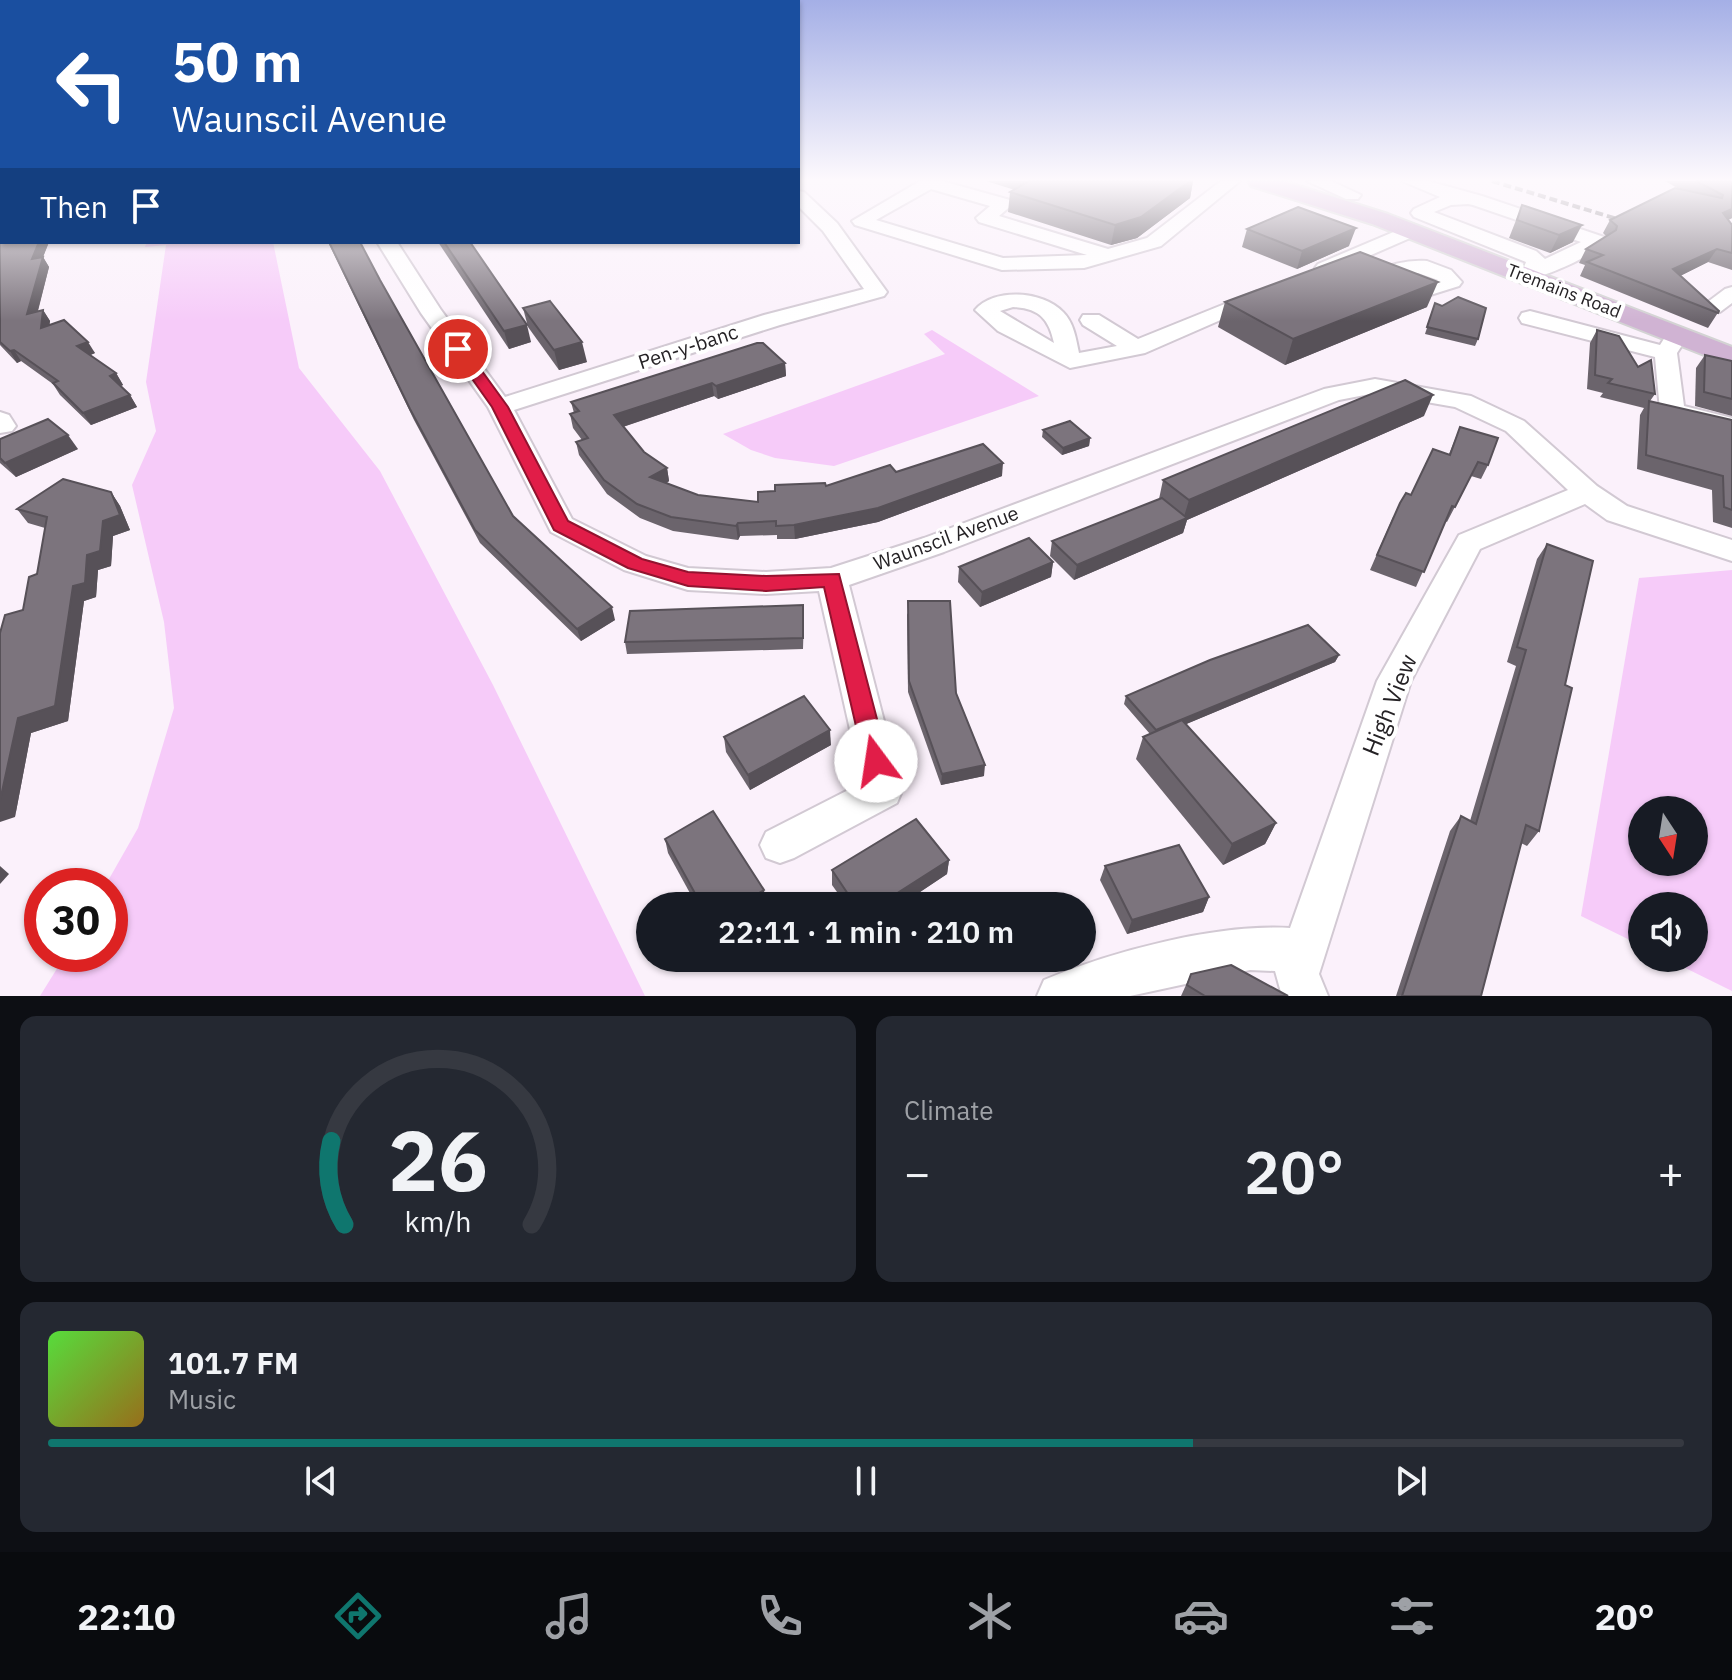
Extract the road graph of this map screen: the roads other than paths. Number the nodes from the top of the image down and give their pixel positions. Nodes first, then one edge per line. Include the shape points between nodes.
1 (830, 227) edge
2 (881, 227) edge
3 (1016, 227) edge
4 (1172, 227) edge
5 (1399, 227) edge
6 (1458, 227) edge
7 (1557, 227) edge
8 (1410, 231) junction
9 (388, 244) edge
10 (1110, 256) junction
11 (1342, 261) junction
12 (1528, 272) junction
13 (1380, 277) edge
14 (1301, 278) edge
15 (1277, 288) edge
16 (1732, 293) edge
17 (1712, 307) edge
18 (1530, 318) dead end
19 (1091, 320) dead end
20 (1672, 344) junction
21 (1137, 348) junction
22 (1732, 357) edge
23 (1070, 361) dead end
24 (500, 407) junction
25 (1732, 426) edge
26 (1587, 492) junction
27 (1732, 551) edge
28 (832, 579) junction
29 (780, 845) dead end
30 (1304, 951) junction
31 (1060, 996) edge
32 (1305, 996) edge

1 - 24 street, Pen-y-banc via 877,292
2 - 10 street via 1002,264
3 - 10 street
4 - 10 street via 1154,242
5 - 8 main road, Tremains Road
6 - 12 street via 1529,255 1536,260
7 - 12 street via 1597,241
8 - 11 street
8 - 12 main road, Tremains Road
9 - 24 street, Waunscil Avenue
11 - 13 street
11 - 14 street
12 - 20 main road, Tremains Road
15 - 21 street
16 - 17 street
18 - 20 street
19 - 21 street
20 - 22 main road, Tremains Road
20 - 25 street via 1672,410
21 - 23 street
24 - 28 street, Waunscil Avenue via 561,525 635,563 688,579
26 - 27 street, Waunscil Avenue via 1617,513
26 - 28 street, Waunscil Avenue via 1515,426 1462,401 1375,386 1333,394
26 - 30 street, High View via 1469,542 1394,681
28 - 29 street via 883,791
30 - 31 street via 1250,948 1096,981
30 - 32 street, High View via 1296,975

